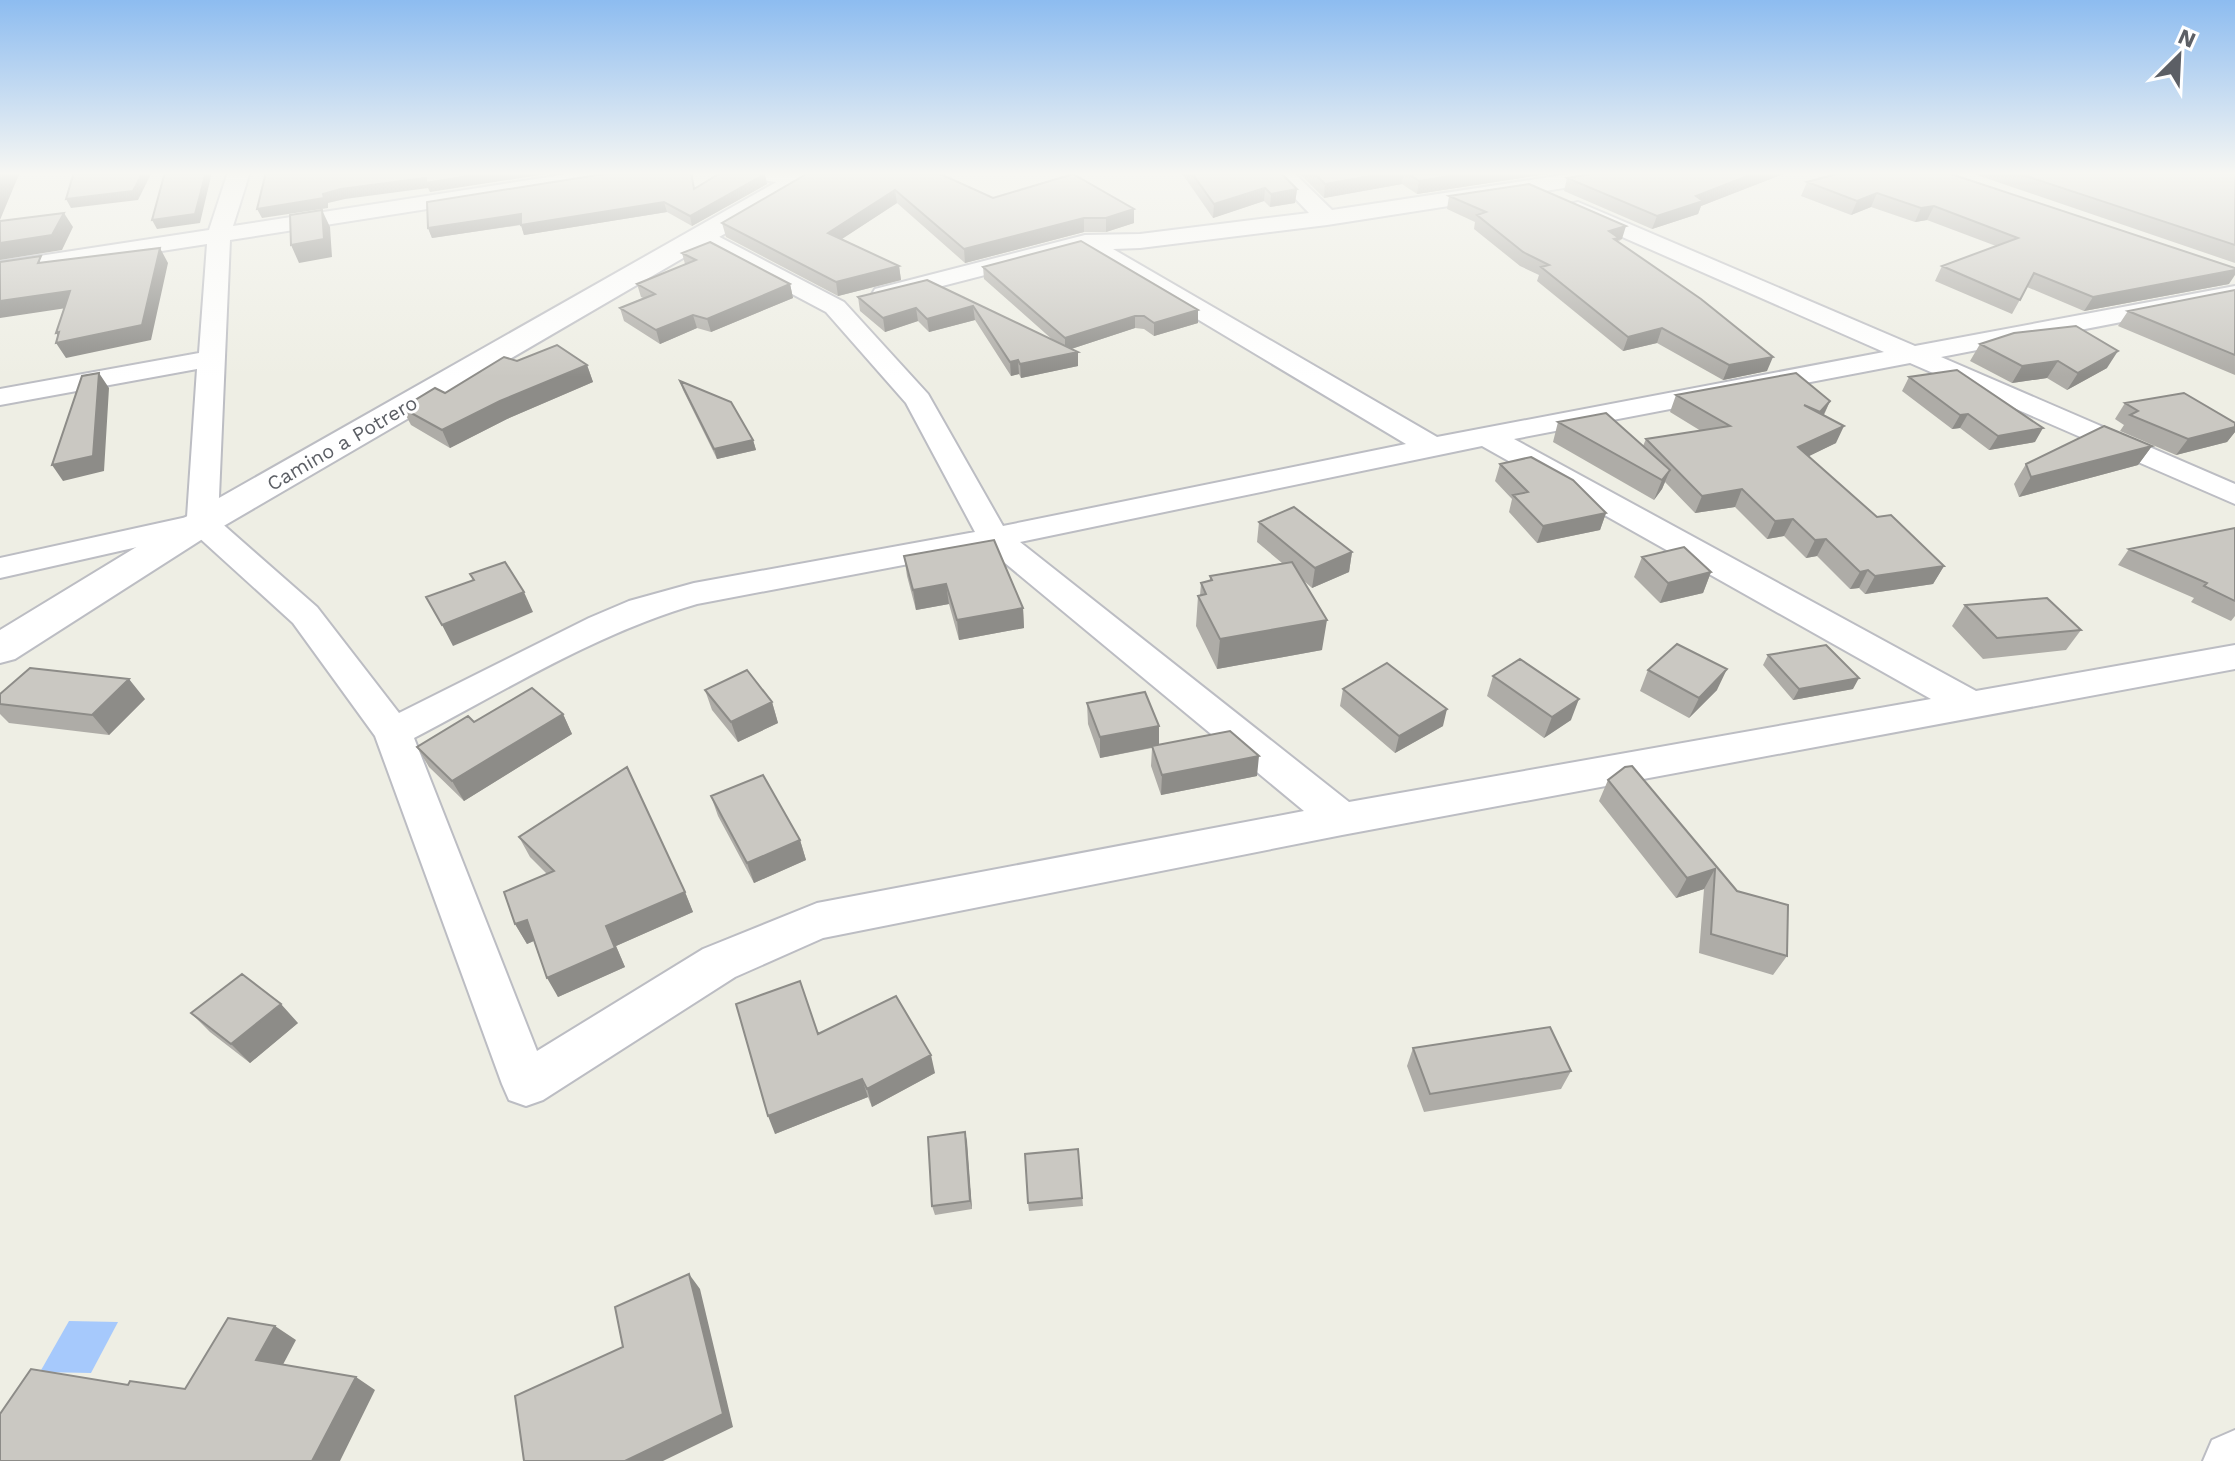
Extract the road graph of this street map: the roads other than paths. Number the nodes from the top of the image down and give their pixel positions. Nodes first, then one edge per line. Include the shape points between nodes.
1 (175, 240) edge
2 (219, 240) edge
3 (696, 240) edge
4 (708, 240) edge
5 (1147, 240) edge
6 (1649, 240) edge
7 (1085, 242) junction
8 (0, 269) edge
9 (2230, 279) edge
10 (835, 307) junction
11 (1911, 356) junction
12 (213, 358) junction
13 (0, 397) edge
14 (1486, 436) junction
15 (1434, 448) junction
16 (2235, 495) edge
17 (202, 523) junction
18 (994, 538) junction
19 (0, 568) edge
20 (0, 649) edge
21 (2235, 657) edge
22 (1968, 703) junction
23 (393, 732) junction
24 (1342, 819) junction

1 - 8 street
2 - 12 street
3 - 17 street, Camino a Potrero
4 - 10 street
5 - 7 street
6 - 11 street
7 - 10 street
7 - 15 street
9 - 11 street
10 - 18 street via 918,400
11 - 14 street
11 - 16 street
12 - 13 street
12 - 17 street
14 - 15 street
14 - 22 street
15 - 18 street
17 - 19 street
17 - 20 street, Camino a Potrero
17 - 23 street via 305,615
18 - 23 street via 694,594 641,609
18 - 24 street
21 - 22 street
22 - 24 street
23 - 24 street via 526,1084 719,963 817,921

